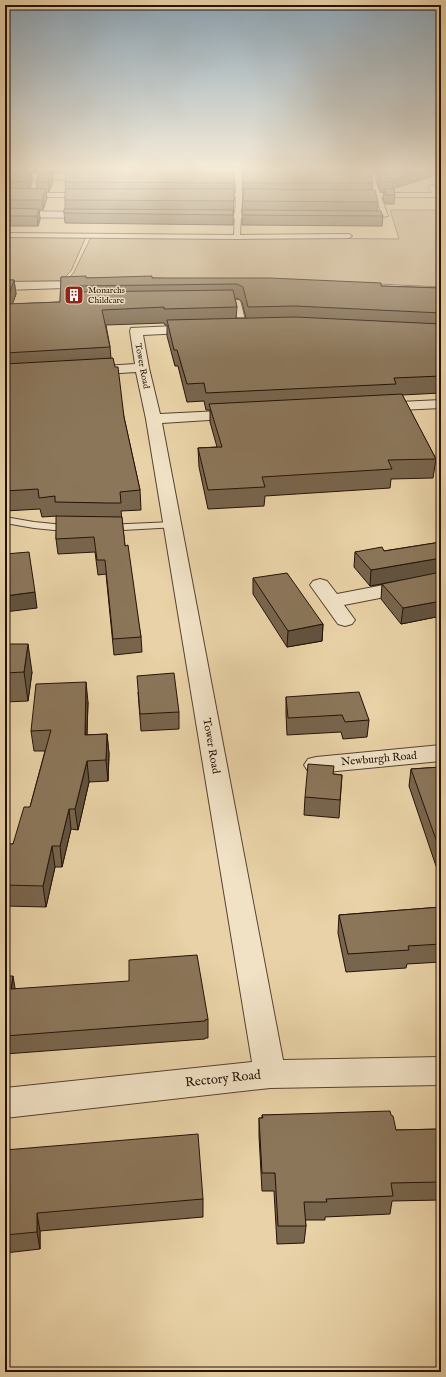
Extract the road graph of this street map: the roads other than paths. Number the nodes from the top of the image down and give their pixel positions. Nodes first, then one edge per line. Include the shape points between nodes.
1 (237, 231) edge
2 (5, 235) edge
3 (349, 236) dead end
4 (237, 237) junction
5 (103, 285) edge
6 (5, 286) edge
7 (206, 302) edge
8 (227, 328) edge
9 (243, 328) junction
10 (257, 328) edge
11 (212, 329) edge
12 (142, 368) junction
13 (73, 372) edge
14 (441, 404) edge
15 (361, 408) edge
16 (258, 413) edge
17 (154, 418) junction
18 (5, 520) edge
19 (173, 525) junction
20 (441, 580) edge
21 (320, 585) dead end
22 (332, 601) junction
23 (345, 620) dead end
24 (441, 754) edge
25 (316, 765) edge
26 (441, 1071) edge
27 (270, 1074) junction
28 (5, 1103) edge

1 - 4 lane
2 - 4 lane
3 - 4 lane
5 - 6 street
7 - 9 lane via 237,302
8 - 9 street
9 - 10 street
11 - 12 street, Tower Road via 136,331
12 - 13 street
12 - 17 street, Tower Road
14 - 15 street
16 - 17 street
17 - 19 street, Tower Road
18 - 19 lane via 59,528 91,529
19 - 27 street, Tower Road
20 - 22 street
21 - 22 street
22 - 23 street
24 - 25 street, Newburgh Road
26 - 27 street, Rectory Road
27 - 28 street, Rectory Road

